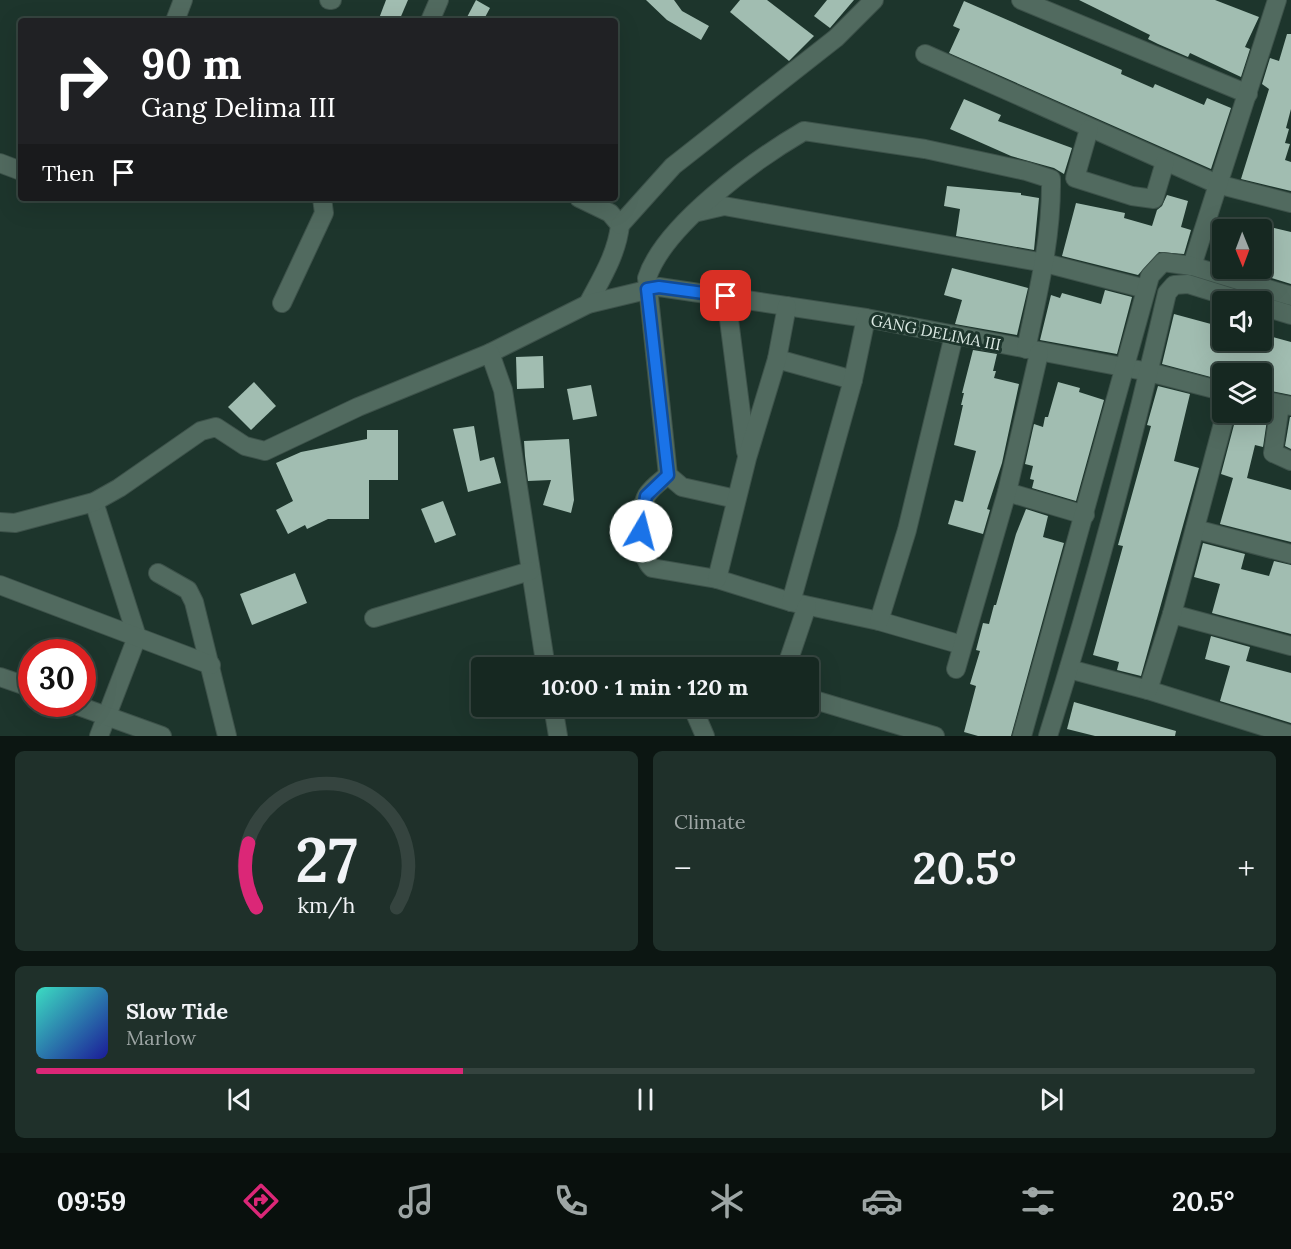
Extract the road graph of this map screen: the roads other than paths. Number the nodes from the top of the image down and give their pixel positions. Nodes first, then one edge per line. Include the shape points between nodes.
1 (183, 0) edge
2 (440, 0) edge
3 (874, 0) edge
4 (1021, 0) edge
5 (1277, 0) edge
6 (1291, 7) edge
7 (176, 18) edge
8 (431, 18) edge
9 (925, 54) dead end
10 (1248, 94) junction
11 (1089, 129) junction
12 (1165, 162) junction
13 (0, 163) edge
14 (18, 170) edge
15 (1217, 184) junction
16 (322, 201) edge
17 (585, 201) edge
18 (1291, 203) edge
19 (697, 212) junction
20 (620, 225) junction
21 (1045, 263) junction
22 (1192, 266) junction
23 (647, 289) junction
24 (1146, 289) junction
25 (1212, 291) edge
26 (726, 296) junction
27 (1291, 296) edge
28 (282, 303) dead end
29 (588, 304) junction
30 (787, 306) junction
31 (1272, 309) edge
32 (1291, 315) edge
33 (866, 318) junction
34 (954, 335) junction
35 (1033, 351) junction
36 (490, 353) junction
37 (777, 359) junction
38 (1126, 369) junction
39 (1149, 372) junction
40 (853, 380) junction
41 (1212, 388) edge
42 (1286, 405) edge
43 (1223, 423) edge
44 (747, 458) junction
45 (1291, 461) edge
46 (668, 475) junction
47 (1007, 492) junction
48 (736, 499) junction
49 (94, 502) junction
50 (1085, 514) junction
51 (0, 522) edge
52 (1195, 529) junction
53 (1291, 554) edge
54 (530, 571) junction
55 (158, 573) dead end
56 (717, 579) junction
57 (0, 585) edge
58 (799, 604) junction
59 (1172, 614) junction
60 (374, 618) dead end
61 (879, 621) junction
62 (137, 637) junction
63 (962, 645) junction
64 (1291, 646) edge
65 (544, 657) edge
66 (788, 657) edge
67 (211, 664) junction
68 (956, 669) dead end
69 (1069, 669) junction
70 (0, 677) edge
71 (18, 683) edge
72 (1148, 690) junction
73 (819, 701) edge
74 (96, 712) edge
75 (106, 716) junction
76 (555, 717) edge
77 (697, 717) edge
78 (1291, 735) edge
79 (99, 736) edge
80 (162, 736) edge
81 (227, 736) edge
82 (558, 736) edge
83 (705, 736) edge
84 (935, 736) edge
85 (1023, 736) edge
86 (1048, 736) edge

1 - 7 street
2 - 8 street
3 - 20 street via 836,38 673,166
4 - 10 street
5 - 6 street
5 - 10 street
9 - 11 street
10 - 15 street
11 - 12 street
11 - 12 street via 1075,178 1154,199
12 - 15 street
13 - 14 street
15 - 18 street
15 - 22 street
16 - 28 street via 324,213
17 - 20 street via 610,213
19 - 21 street via 724,206
19 - 21 street via 731,182 804,131 837,135 925,148 1051,179 1052,209
19 - 23 street via 668,238 651,264
20 - 29 street via 619,238
21 - 24 street
21 - 35 street
22 - 24 street via 1163,262 1150,276
22 - 27 street
23 - 26 street, GANG DELIMA III via 659,287
23 - 29 street, GANG DELIMA III
23 - 46 street
24 - 38 street
25 - 39 street via 1188,284 1174,285 1167,292
26 - 30 street, GANG DELIMA III
26 - 44 street
29 - 36 street, GANG DELIMA III
30 - 33 street, GANG DELIMA III
30 - 37 street
31 - 32 street
33 - 34 street, GANG DELIMA III
33 - 40 street
34 - 35 street, GANG DELIMA III
34 - 61 street via 907,530
35 - 38 street, GANG DELIMA III
35 - 47 street
36 - 49 street, GANG DELIMA III via 358,407 265,451 245,446 216,428 201,431
36 - 54 street via 503,390
37 - 40 street
37 - 44 street
38 - 39 street, GANG DELIMA III
38 - 50 street
39 - 41 street, GANG DELIMA III
39 - 69 street
40 - 58 street
42 - 45 street via 1273,453
43 - 52 street
44 - 48 street
46 - 48 street via 682,487
46 - 56 street via 646,496 641,531 646,562 660,571
47 - 50 street
47 - 63 street
48 - 56 street
49 - 51 street, GANG DELIMA III via 15,523
49 - 62 street
50 - 85 street
52 - 53 street
52 - 59 street
54 - 60 street
54 - 65 street
55 - 67 street via 188,590 195,602
56 - 58 street
57 - 62 street
58 - 61 street
58 - 66 street
59 - 64 street
59 - 72 street
61 - 63 street
62 - 67 street
62 - 75 street
63 - 68 street
67 - 81 street
69 - 72 street
69 - 86 street
70 - 71 street
72 - 78 street
73 - 84 street
74 - 75 street
75 - 79 street
75 - 80 street
76 - 82 street
77 - 83 street

